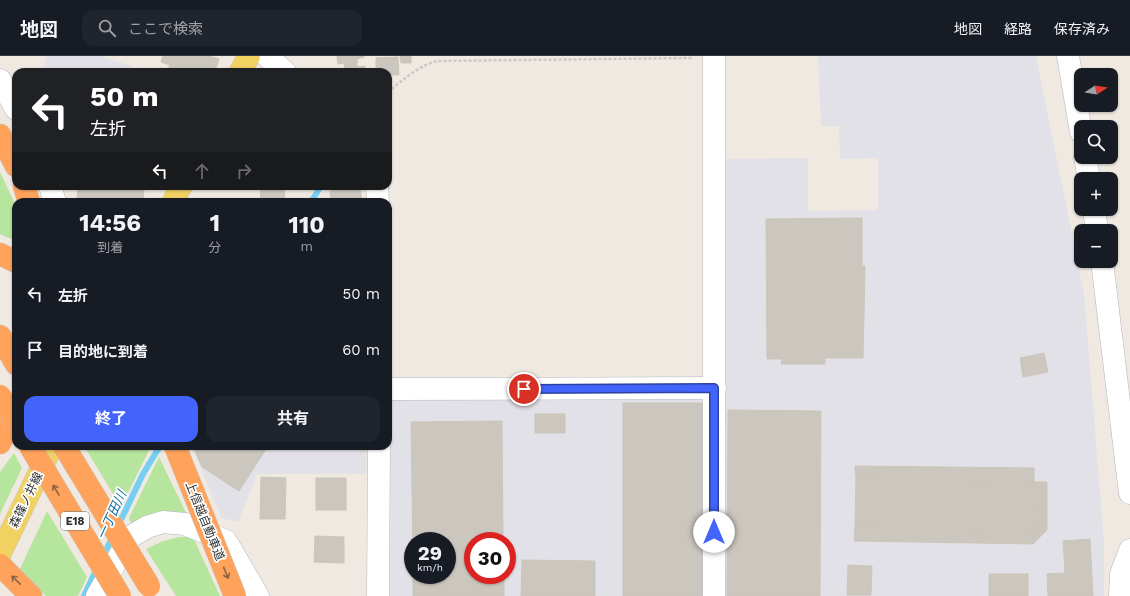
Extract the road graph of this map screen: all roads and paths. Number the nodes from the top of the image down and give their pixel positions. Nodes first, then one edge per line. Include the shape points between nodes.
1 (1068, 56) edge
2 (714, 57) edge
3 (248, 60) edge
4 (273, 68) edge
5 (0, 80) edge
6 (392, 89) edge
7 (12, 102) edge
8 (1079, 120) edge
9 (0, 135) edge
10 (12, 158) edge
11 (0, 254) edge
12 (12, 260) edge
13 (1103, 268) edge
14 (1, 337) edge
15 (12, 357) edge
16 (714, 388) junction
17 (392, 389) edge
18 (0, 396) edge
19 (12, 416) edge
20 (12, 418) edge
21 (0, 443) edge
22 (32, 450) edge
23 (50, 450) edge
24 (66, 450) edge
25 (177, 450) edge
26 (379, 450) edge
27 (1130, 493) edge
28 (1130, 550) edge
29 (0, 554) edge
30 (0, 565) edge
31 (152, 591) edge
32 (31, 596) edge
33 (97, 596) edge
34 (120, 596) edge
35 (235, 596) edge
36 (258, 596) edge
37 (378, 596) edge
38 (714, 596) edge
39 (1120, 596) edge

1 - 8 street
2 - 6 path via 437,61 427,63
2 - 16 street
3 - 4 street
5 - 7 street
9 - 10 highway
11 - 12 highway
13 - 27 street
14 - 15 highway
16 - 17 street
16 - 38 street
18 - 19 highway, bridge
20 - 21 highway
34 -> 22 highway, E18, bridge
23 - 29 main road, 森篠ノ井線
24 - 31 highway, E18, bridge
25 -> 35 highway, 上信越自動車道, bridge
26 - 37 street
28 - 39 street via 1121,574
32 -> 30 highway
33 - 36 street via 130,537 147,527 163,522 185,524 226,541

